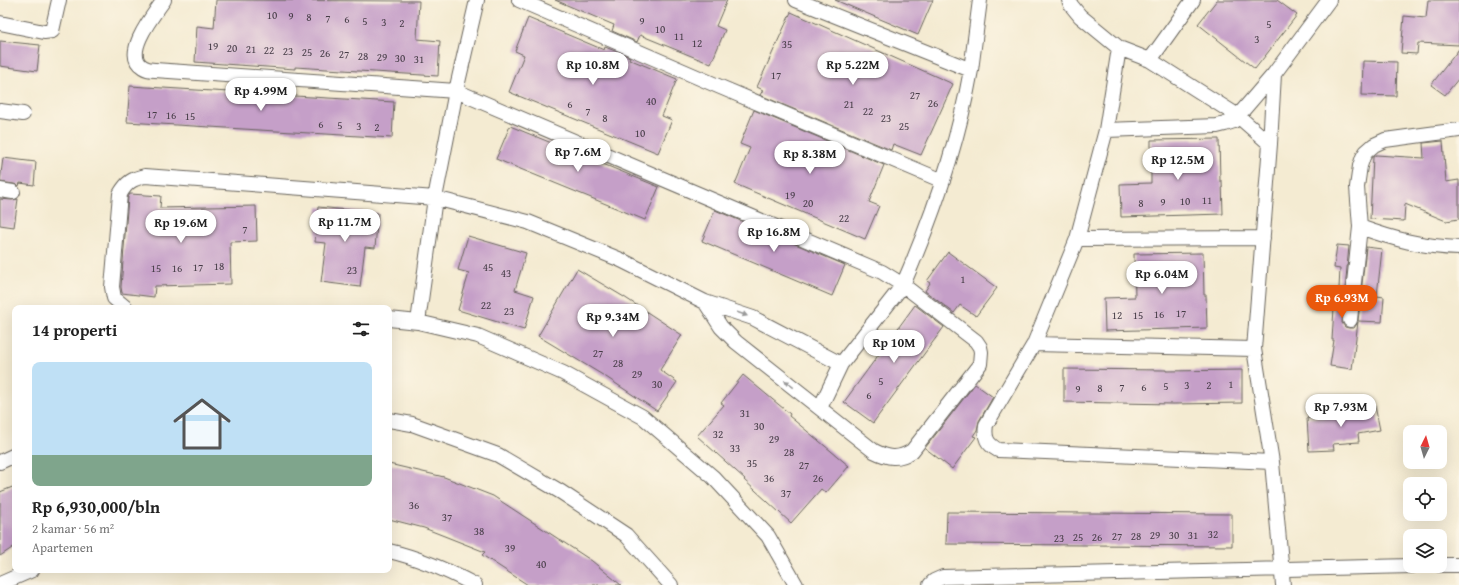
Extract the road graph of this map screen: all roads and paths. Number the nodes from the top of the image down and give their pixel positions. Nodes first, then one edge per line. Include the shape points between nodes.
1 (59, 0) edge
2 (164, 0) edge
3 (477, 0) edge
4 (519, 0) edge
5 (796, 0) edge
6 (980, 0) edge
7 (1069, 0) edge
8 (1193, 0) edge
9 (1329, 0) edge
10 (0, 23) edge
11 (1119, 48) junction
12 (1150, 60) junction
13 (970, 70) junction
14 (1274, 74) junction
15 (456, 91) junction
16 (0, 111) edge
17 (23, 114) dead end
18 (1238, 116) junction
19 (1106, 130) junction
20 (1459, 130) edge
21 (1270, 144) junction
22 (942, 181) junction
23 (435, 198) junction
24 (1360, 227) junction
25 (1263, 238) junction
26 (1077, 239) junction
27 (1459, 248) edge
28 (903, 285) junction
29 (705, 302) junction
30 (122, 305) edge
31 (392, 319) edge
32 (1350, 320) dead end
33 (418, 322) junction
34 (1034, 344) junction
35 (1254, 349) junction
36 (841, 364) junction
37 (820, 408) junction
38 (392, 421) edge
39 (12, 456) edge
40 (0, 462) edge
41 (1272, 462) junction
42 (392, 552) edge
43 (1447, 565) edge
44 (1459, 565) edge
45 (1403, 566) edge
46 (1282, 569) junction
47 (25, 573) edge
48 (0, 584) edge
49 (475, 585) edge
50 (670, 585) edge
51 (796, 585) edge
52 (930, 585) edge
53 (1283, 585) edge

1 - 10 street via 52,31 44,32
2 - 15 street via 138,39 137,61 143,68
3 - 15 street
4 - 22 street
5 - 13 street
6 - 13 street
7 - 11 street via 1080,16
8 - 12 street
9 - 14 street
11 - 12 street
11 - 19 street
12 - 18 street
13 - 22 street via 953,146
14 - 18 street
14 - 21 street
15 - 23 street
15 - 28 street via 882,272
16 - 17 street
18 - 19 street via 1234,121 1217,126
18 - 21 street
19 - 26 street
20 - 24 street via 1385,140 1366,152 1360,166 1357,187
21 - 25 street
22 - 28 street via 921,244
23 - 29 street via 528,222 621,260
23 - 30 street via 145,176 136,178 125,184 120,194 112,287 114,298
23 - 33 street
24 - 27 street via 1395,239 1436,248
24 - 32 street
25 - 26 street
25 - 35 street
26 - 34 street
28 - 36 street
28 - 37 street via 976,340 981,352 980,364 912,451 904,456 885,456 874,451
29 -> 36 street via 753,318
37 -> 29 street via 736,342 721,327
31 - 33 street
33 - 51 street via 478,336 563,373 643,417 713,477 763,530
34 - 35 street
34 - 41 street via 986,425 988,443 998,450
35 - 41 street
36 - 37 street
38 - 50 street via 412,424 498,456 562,492 626,535
39 - 40 street
41 - 46 street
42 - 49 street via 448,571
43 - 44 street
45 - 46 street
46 - 52 street via 943,577
46 - 53 street
47 - 48 street

